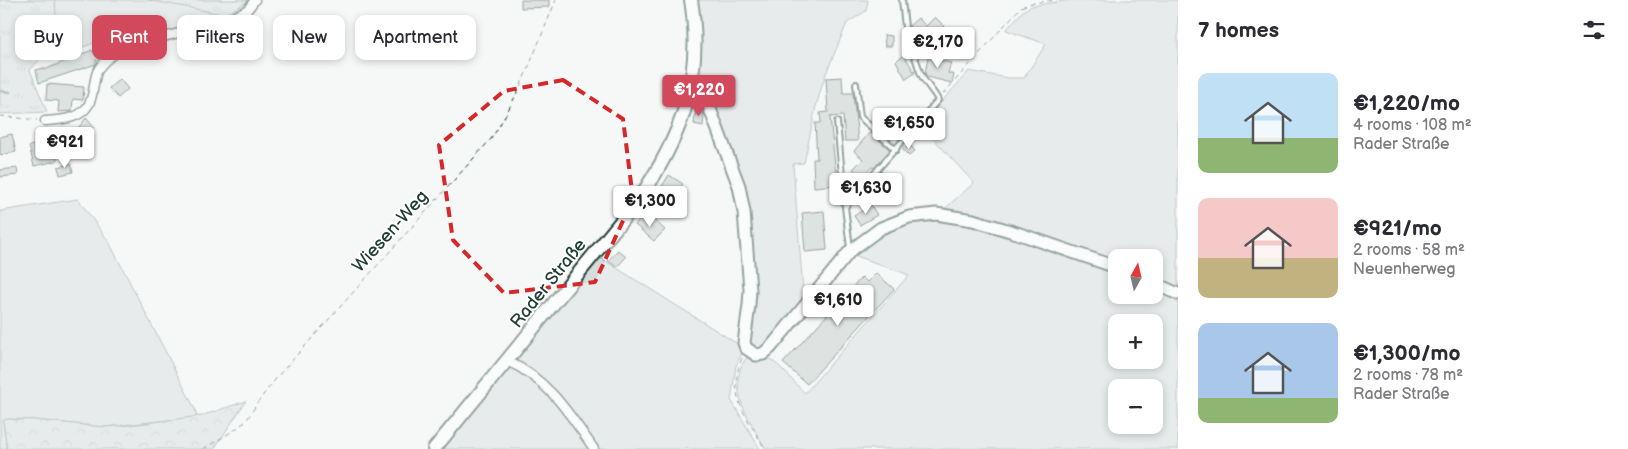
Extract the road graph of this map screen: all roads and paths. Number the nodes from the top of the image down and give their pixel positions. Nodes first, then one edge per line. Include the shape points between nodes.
1 (255, 0) edge
2 (556, 0) edge
3 (691, 0) edge
4 (902, 0) edge
5 (1057, 0) edge
6 (692, 74) junction
7 (856, 84) dead end
8 (938, 100) junction
9 (0, 116) edge
10 (45, 121) joint
11 (837, 122) dead end
12 (896, 150) junction
13 (845, 207) junction
14 (850, 250) junction
15 (1108, 264) edge
16 (1163, 287) edge
17 (1178, 294) edge
18 (746, 348) junction
19 (507, 361) junction
20 (203, 449) edge
21 (434, 449) edge
22 (594, 449) edge
23 (764, 449) edge

1 - 10 street via 228,20 126,47 111,56 97,72 91,100 84,110 67,120
2 - 20 path, Wiesen-Weg via 525,78 509,112 491,139 278,376 246,421
3 - 6 main road, Rader Straße
4 - 8 lane via 905,27 920,72
5 - 8 path via 1020,7
6 - 18 street via 707,101 741,195 750,276
6 - 19 main road, Rader Straße via 683,118 657,172 637,202
7 - 12 lane via 860,117
8 - 12 lane
9 - 10 path
11 - 13 lane
12 - 13 lane
13 - 14 lane
14 - 15 street via 896,222 936,214 982,223
14 - 18 street via 767,351 756,355
16 - 17 street
18 - 23 path via 737,371 739,406
19 - 21 main road, Rader Straße
19 - 22 street via 535,376 549,389

